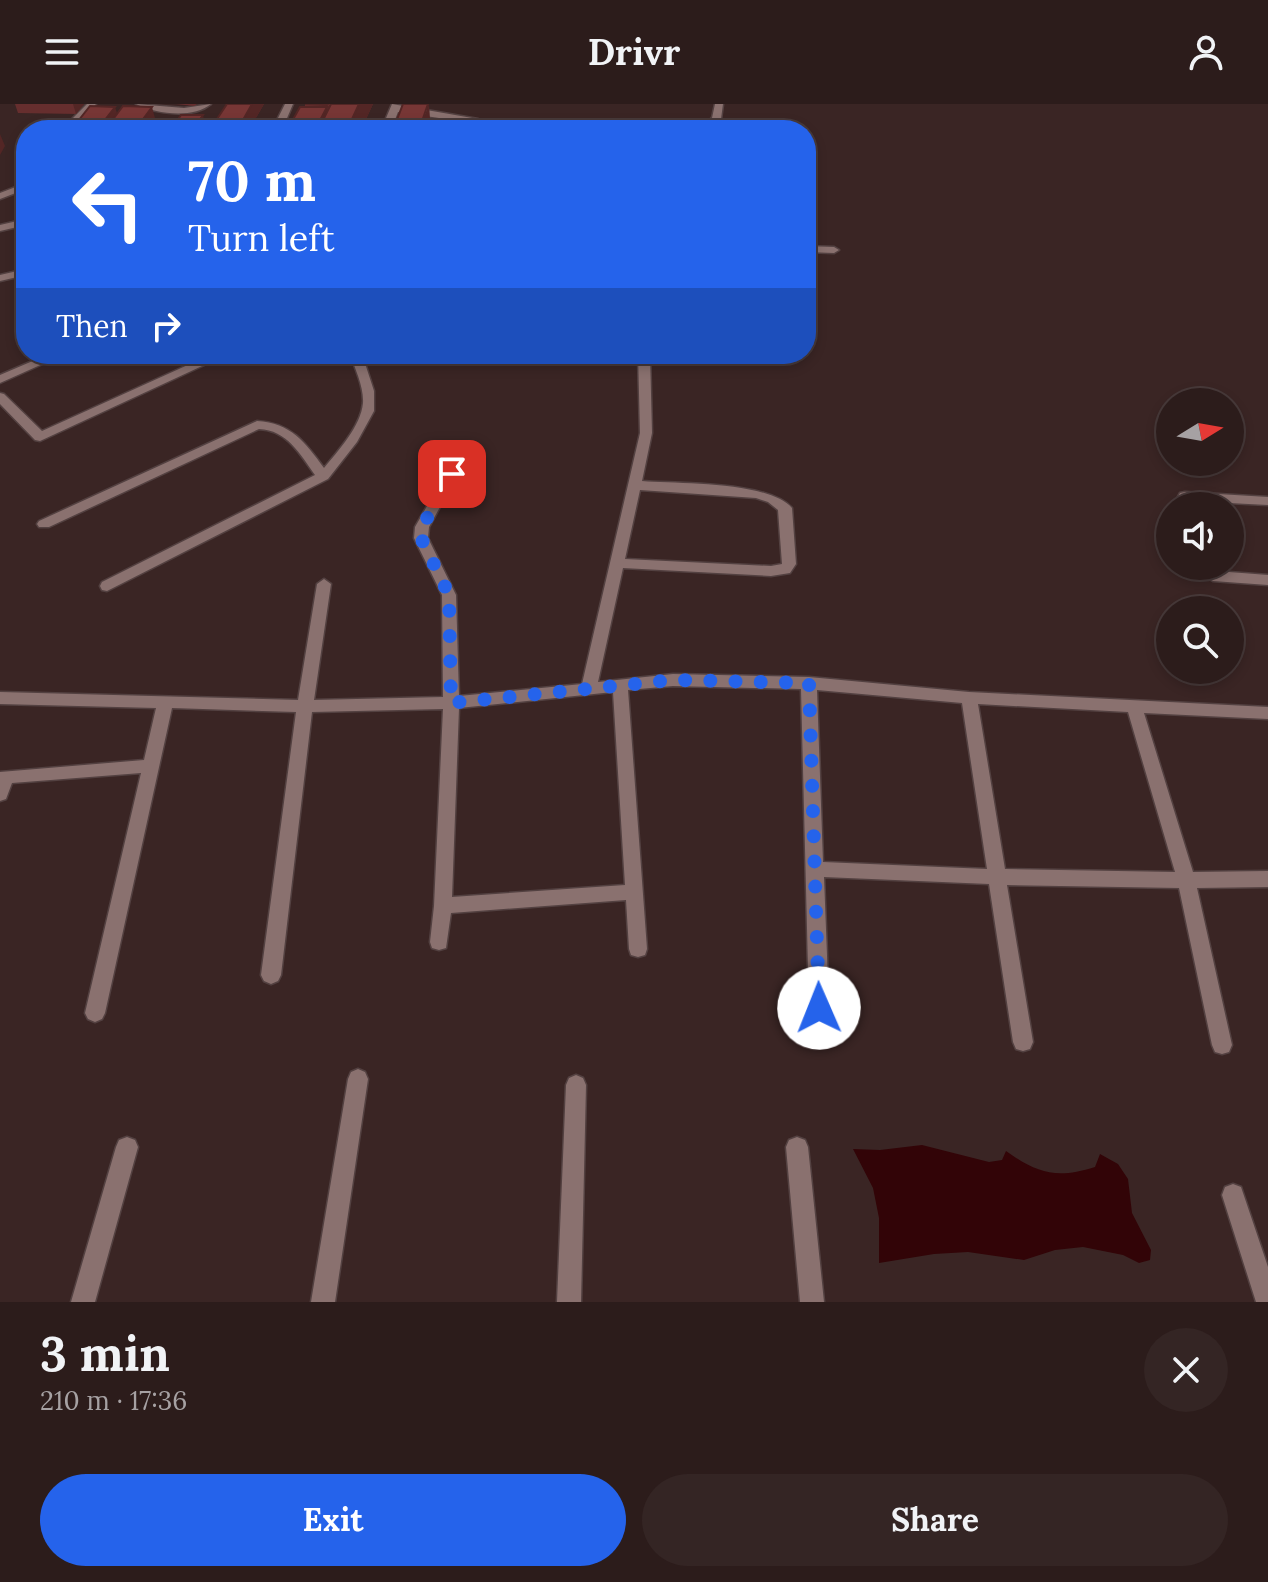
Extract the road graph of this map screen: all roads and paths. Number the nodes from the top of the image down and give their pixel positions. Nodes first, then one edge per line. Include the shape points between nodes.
1 (92, 104) edge
2 (140, 104) edge
3 (207, 104) edge
4 (397, 106) edge
5 (76, 120) edge
6 (470, 120) edge
7 (816, 249) edge
8 (834, 250) dead end
9 (35, 364) edge
10 (200, 364) edge
11 (359, 364) edge
12 (644, 364) edge
13 (0, 379) edge
14 (0, 397) edge
15 (467, 447) dead end
16 (323, 476) junction
17 (635, 485) junction
18 (1244, 500) edge
19 (1268, 501) edge
20 (44, 524) dead end
21 (617, 563) junction
22 (1244, 578) edge
23 (1268, 580) edge
24 (324, 584) dead end
25 (107, 586) dead end
26 (809, 683) junction
27 (620, 684) junction
28 (589, 686) junction
29 (0, 698) edge
30 (969, 698) junction
31 (165, 702) junction
32 (451, 703) junction
33 (305, 706) junction
34 (1135, 708) junction
35 (1268, 713) edge
36 (150, 766) junction
37 (0, 794) edge
38 (816, 869) junction
39 (996, 878) junction
40 (1268, 879) edge
41 (1187, 881) junction
42 (634, 892) junction
43 (443, 906) junction
44 (439, 942) dead end
45 (638, 949) dead end
46 (271, 975) dead end
47 (819, 1008) dead end
48 (95, 1013) dead end
49 (1023, 1042) dead end
50 (1222, 1045) dead end
51 (358, 1079) dead end
52 (576, 1085) dead end
53 (127, 1147) dead end
54 (797, 1147) dead end
55 (1233, 1195) dead end
56 (83, 1302) edge
57 (323, 1302) edge
58 (569, 1302) edge
59 (812, 1302) edge
60 (1268, 1302) edge

1 - 5 street
2 - 3 street via 187,111
4 - 6 street
7 - 8 street
9 - 13 street
10 - 14 street via 40,437
11 - 16 street via 368,410
12 - 17 street via 646,433
15 - 32 street via 422,527 421,538 449,595
16 - 20 street via 285,429 257,425
16 - 25 street
17 - 21 street
17 - 21 street via 773,499 785,508 789,564 785,570 771,571
18 - 19 street
21 - 28 street
22 - 23 street
24 - 33 street
26 - 27 street
26 - 30 street
26 - 38 street
27 - 28 street
27 - 42 street
28 - 32 street
29 - 31 street
30 - 34 street
30 - 39 street
31 - 33 street
31 - 36 street
32 - 33 street
32 - 43 street
33 - 46 street
34 - 35 street
34 - 41 street
36 - 37 street via 6,777
36 - 48 street
38 - 39 street
38 - 47 street
39 - 41 street
39 - 49 street
40 - 41 street
41 - 50 street
42 - 43 street
42 - 45 street
43 - 44 street
51 - 57 street
52 - 58 street
53 - 56 street
54 - 59 street
55 - 60 street

